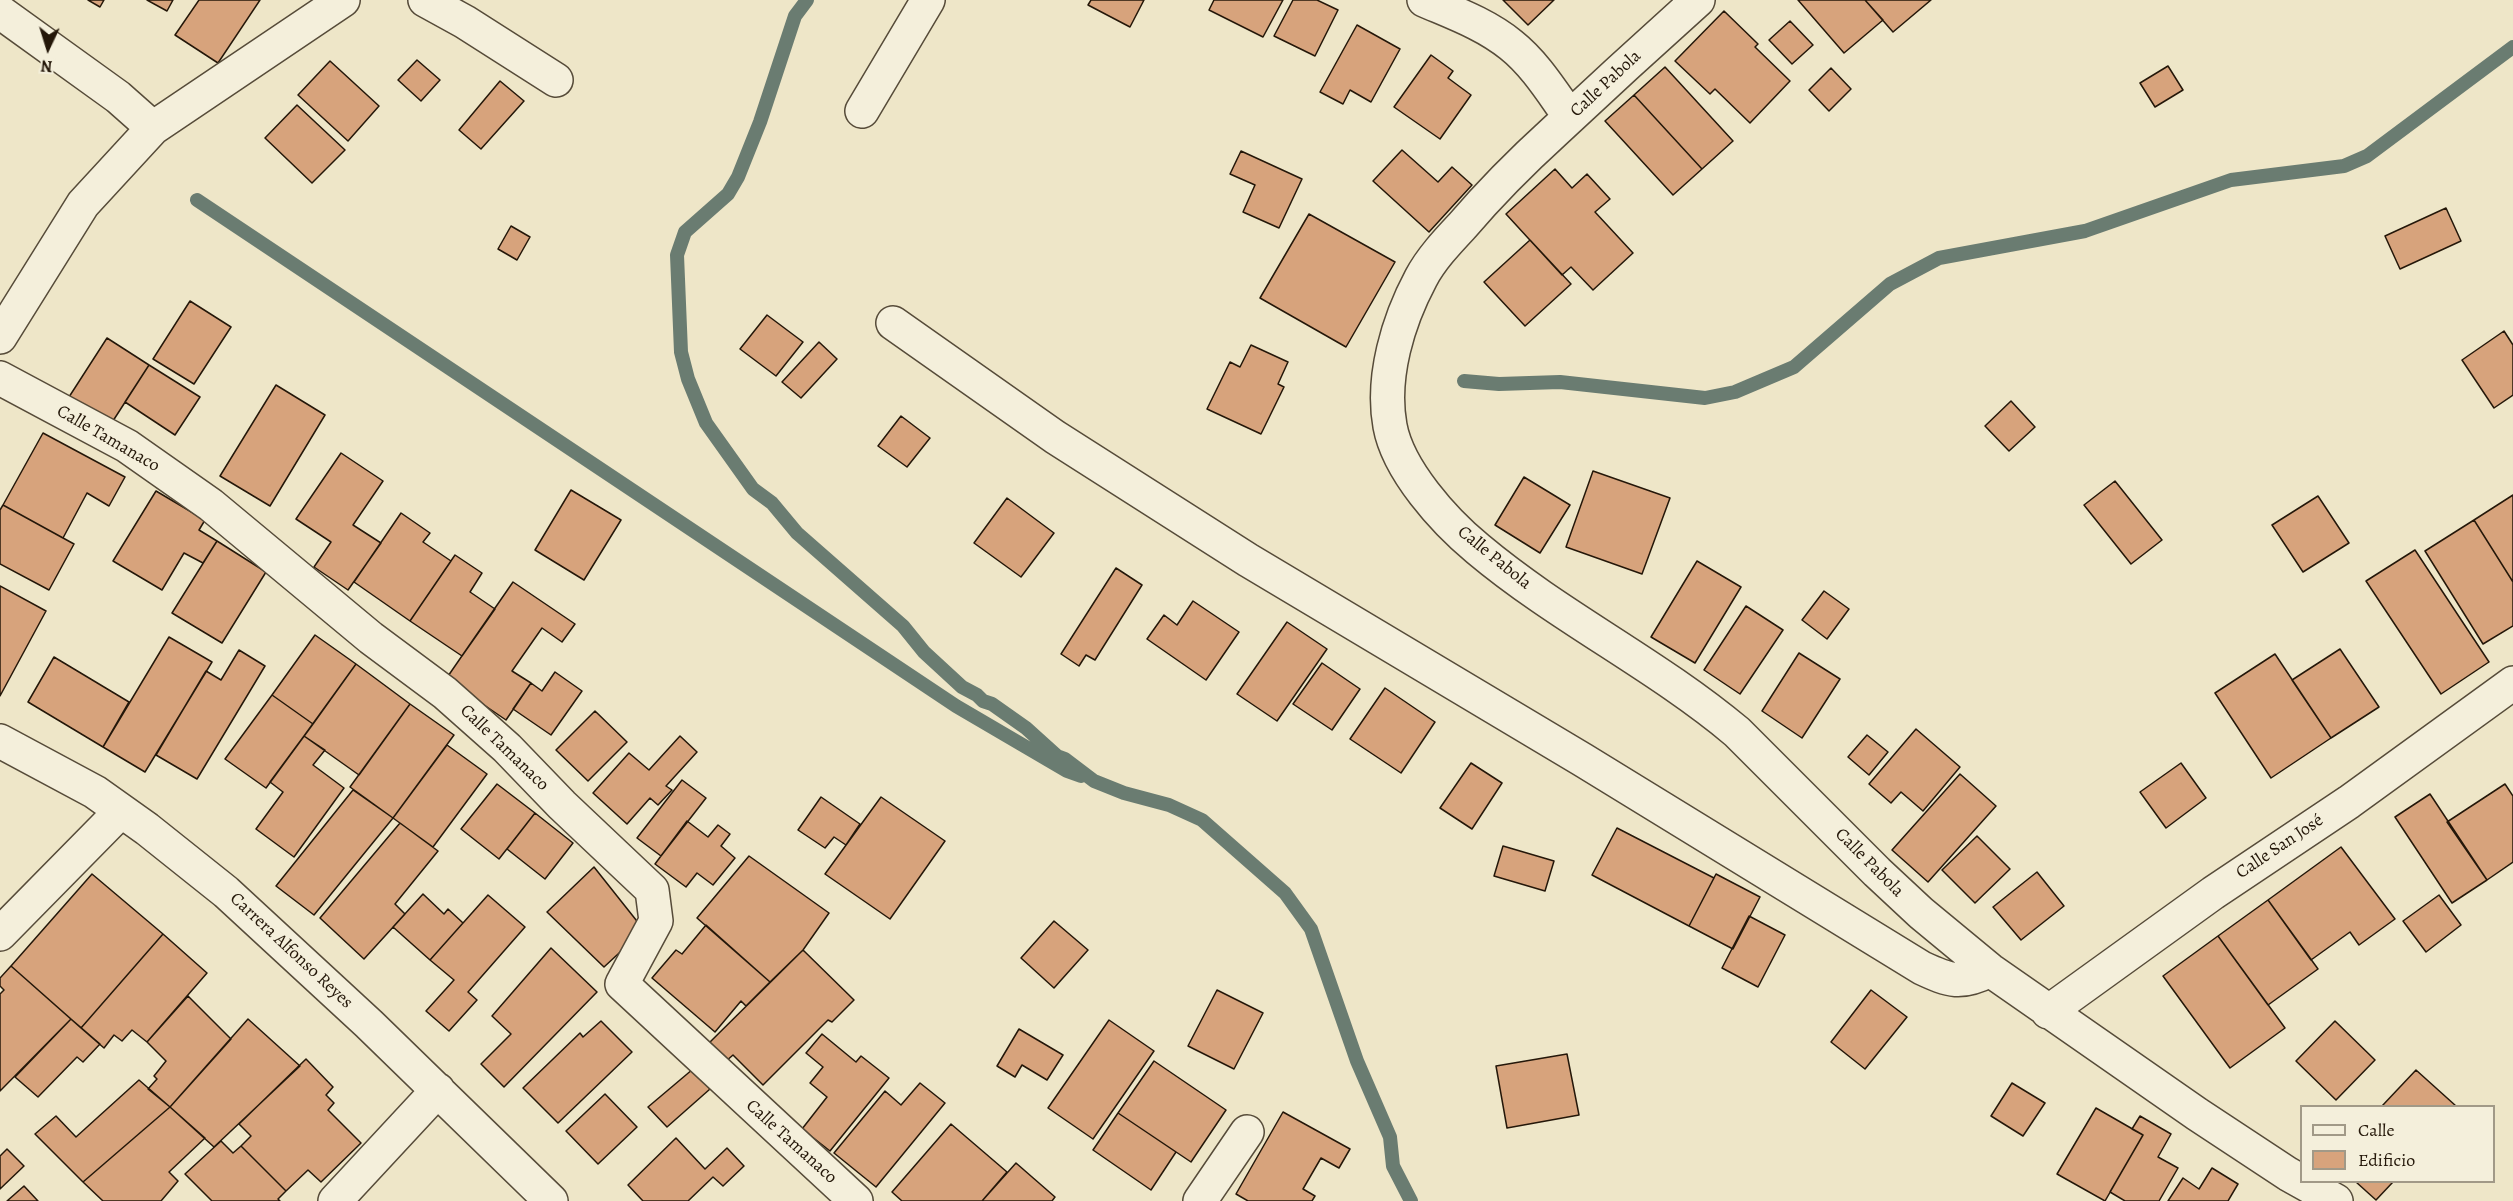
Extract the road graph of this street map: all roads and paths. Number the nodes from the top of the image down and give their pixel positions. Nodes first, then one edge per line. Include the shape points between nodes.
1 (343, 0) edge
2 (426, 0) edge
3 (928, 0) edge
4 (1424, 0) edge
5 (1698, 0) edge
6 (0, 12) edge
7 (556, 80) dead end
8 (862, 111) dead end
9 (1570, 117) junction
10 (153, 128) junction
11 (892, 322) dead end
12 (0, 337) edge
13 (0, 378) edge
14 (2513, 683) edge
15 (0, 741) edge
16 (121, 811) junction
17 (0, 934) edge
18 (1990, 970) junction
19 (2048, 1012) junction
20 (438, 1090) junction
21 (1248, 1132) dead end
22 (2300, 1180) edge
23 (2306, 1183) edge
24 (335, 1201) edge
25 (551, 1201) edge
26 (856, 1201) edge
27 (1200, 1201) edge
28 (2336, 1201) edge

1 - 10 street
2 - 7 street
3 - 8 street
4 - 9 street via 1475,21 1513,46
5 - 9 street, Calle Pabola
6 - 10 street via 118,97
9 - 18 street, Calle Pabola via 1507,175 1438,252 1421,277 1396,339 1389,380 1390,428 1400,453 1421,489 1478,549 1714,713 1921,913
10 - 12 street via 83,204
11 - 18 street via 1055,437 1248,560 1922,968 1950,981 1972,979
13 - 26 street, Calle Tamanaco via 127,446 211,505 371,638 445,693 507,748 652,890 656,921 622,984
14 - 19 street, Calle San José
15 - 16 street, Carrera Alfonso Reyes
16 - 17 street
16 - 20 street, Carrera Alfonso Reyes via 235,899
18 - 19 street, Calle Pabola
19 - 22 street, Calle Pabola
20 - 24 street
20 - 25 street, Carrera Alfonso Reyes
21 - 27 street
23 - 28 street, Calle Pabola

